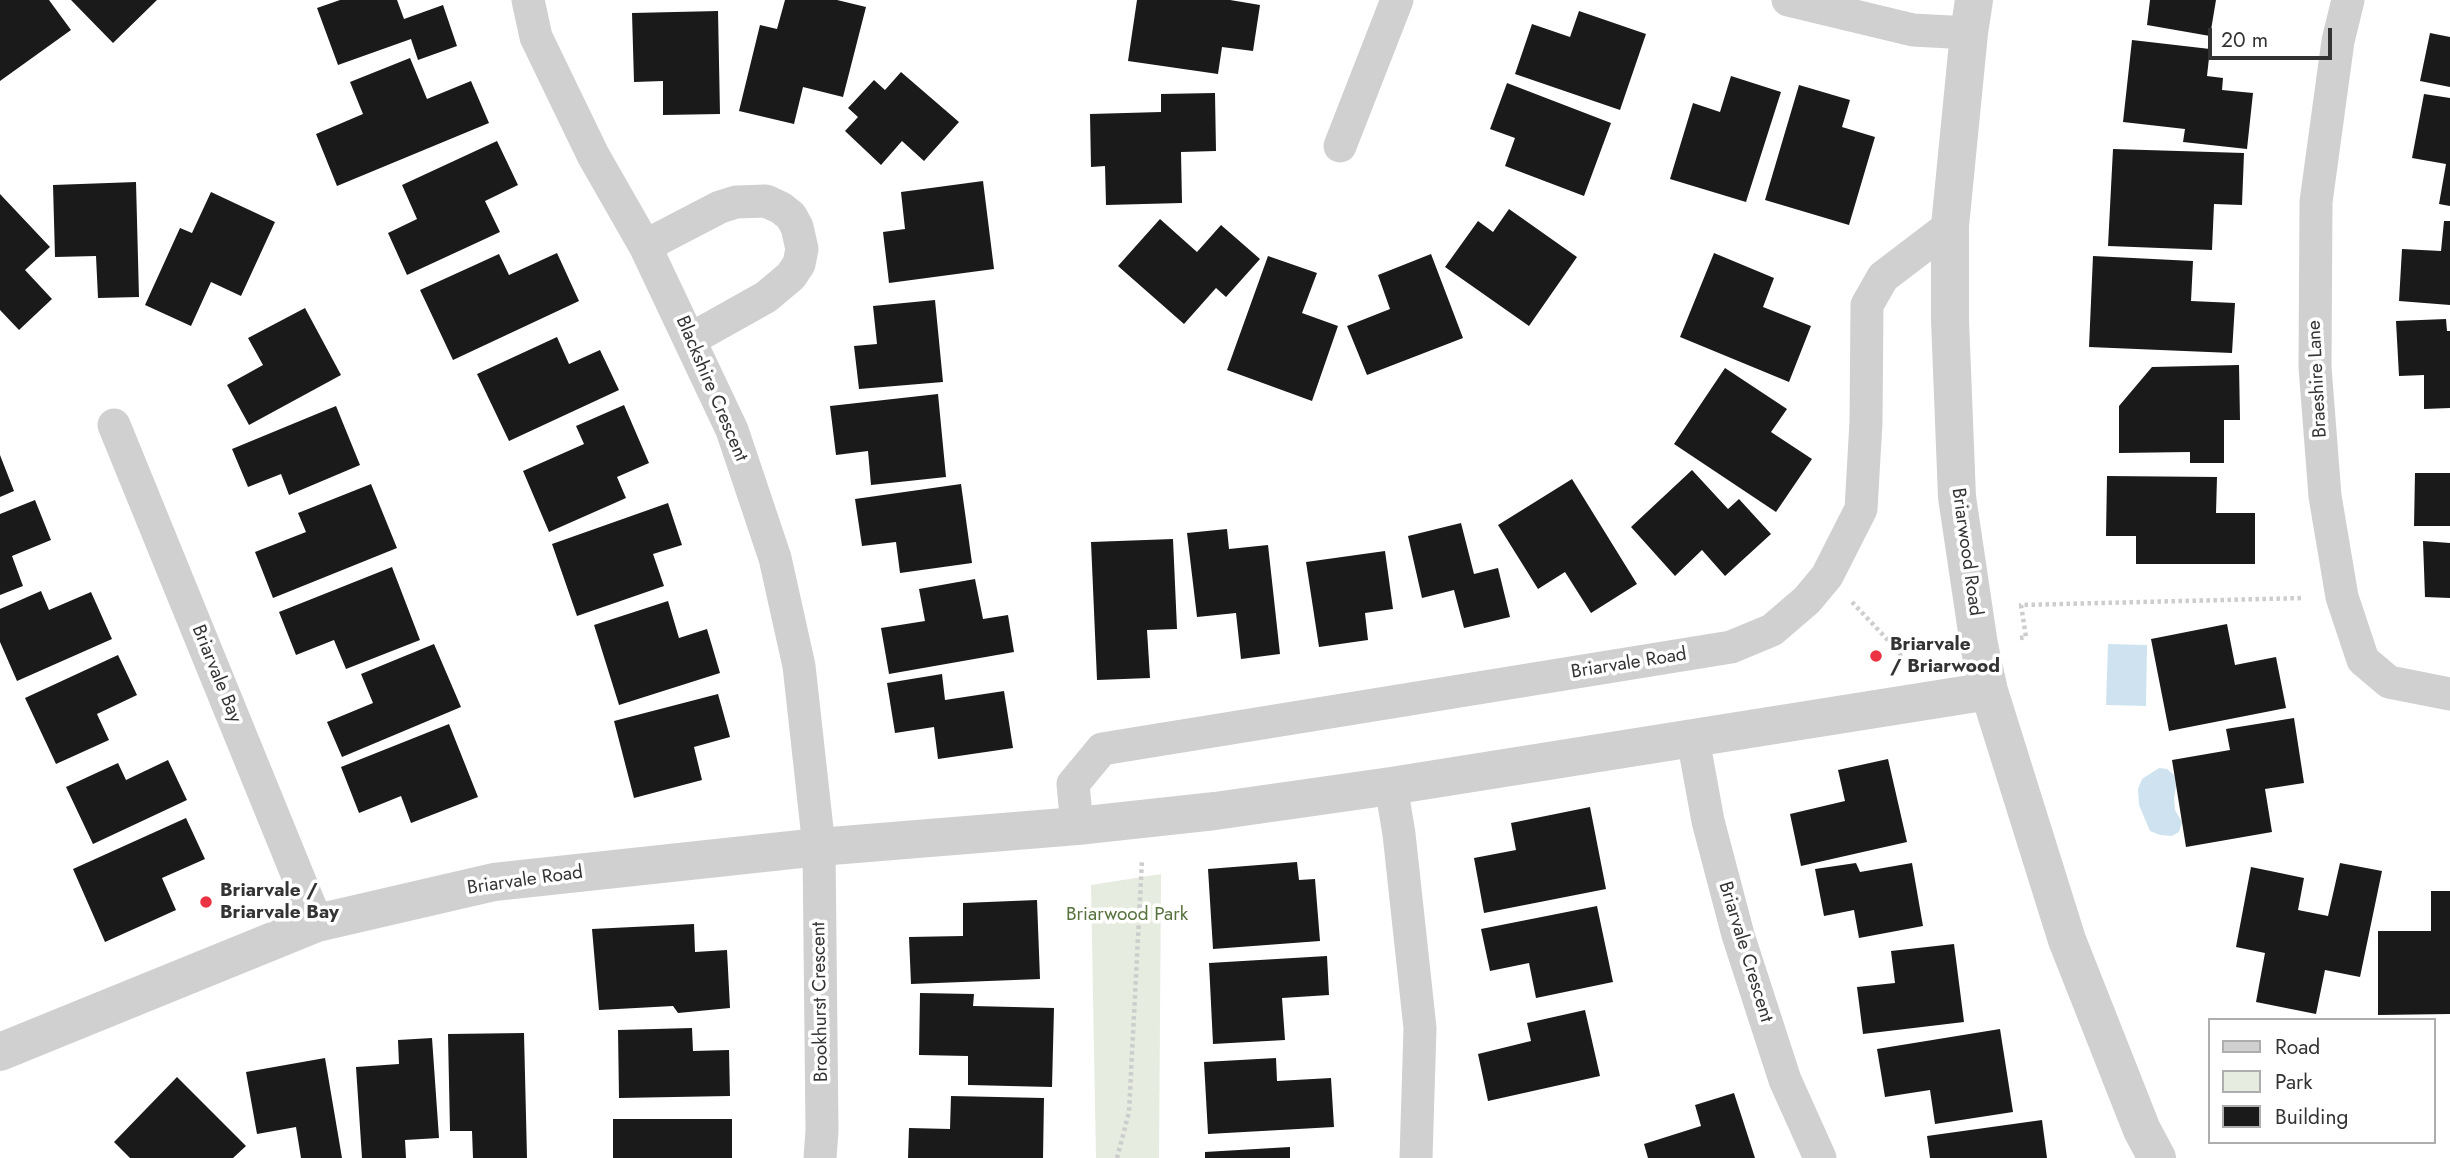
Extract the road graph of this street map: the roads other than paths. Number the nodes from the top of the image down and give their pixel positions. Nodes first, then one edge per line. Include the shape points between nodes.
1 (528, 0) edge
2 (1397, 0) edge
3 (1788, 0) edge
4 (2347, 0) edge
5 (1972, 17) edge
6 (1340, 146) dead end
7 (1950, 226) junction
8 (645, 246) junction
9 (691, 339) junction
10 (114, 425) dead end
11 (1989, 691) junction
12 (2450, 694) edge
13 (1693, 738) junction
14 (1391, 786) junction
15 (1077, 826) junction
16 (819, 847) junction
17 (317, 923) junction
18 (0, 1052) edge
19 (820, 1158) edge
20 (1416, 1158) edge
21 (1819, 1158) edge
22 (2157, 1158) edge

1 - 8 street, Blackshire Crescent via 536,37 593,155
2 - 6 street
3 - 5 street via 1913,30
4 - 12 street, Braeshire Lane via 2316,202 2315,367 2325,496 2342,597 2363,660 2389,682
5 - 7 street, Briarwood Road
7 - 11 street, Briarwood Road via 1957,497
7 - 15 street, Briarvale Road via 1883,277 1867,305 1861,509 1827,576 1772,630 1731,647 1102,749 1073,784
8 - 9 street, Blackshire Crescent
8 - 9 street via 736,202 766,201 781,208 797,227 802,249 791,276 766,297
9 - 16 street, Blackshire Crescent via 732,430 775,558 799,666
10 - 17 street, Briarvale Bay
11 - 13 street, Briarvale Road
11 - 22 street, Briarwood Road via 2067,940
13 - 14 street, Briarvale Road
13 - 21 street, Briarvale Crescent via 1708,821 1738,935 1785,1080
14 - 15 street, Briarvale Road
14 - 20 street via 1420,1028
15 - 16 street, Briarvale Road
16 - 17 street, Briarvale Road via 494,882
16 - 19 street, Brookhurst Crescent
17 - 18 street, Briarvale Road

